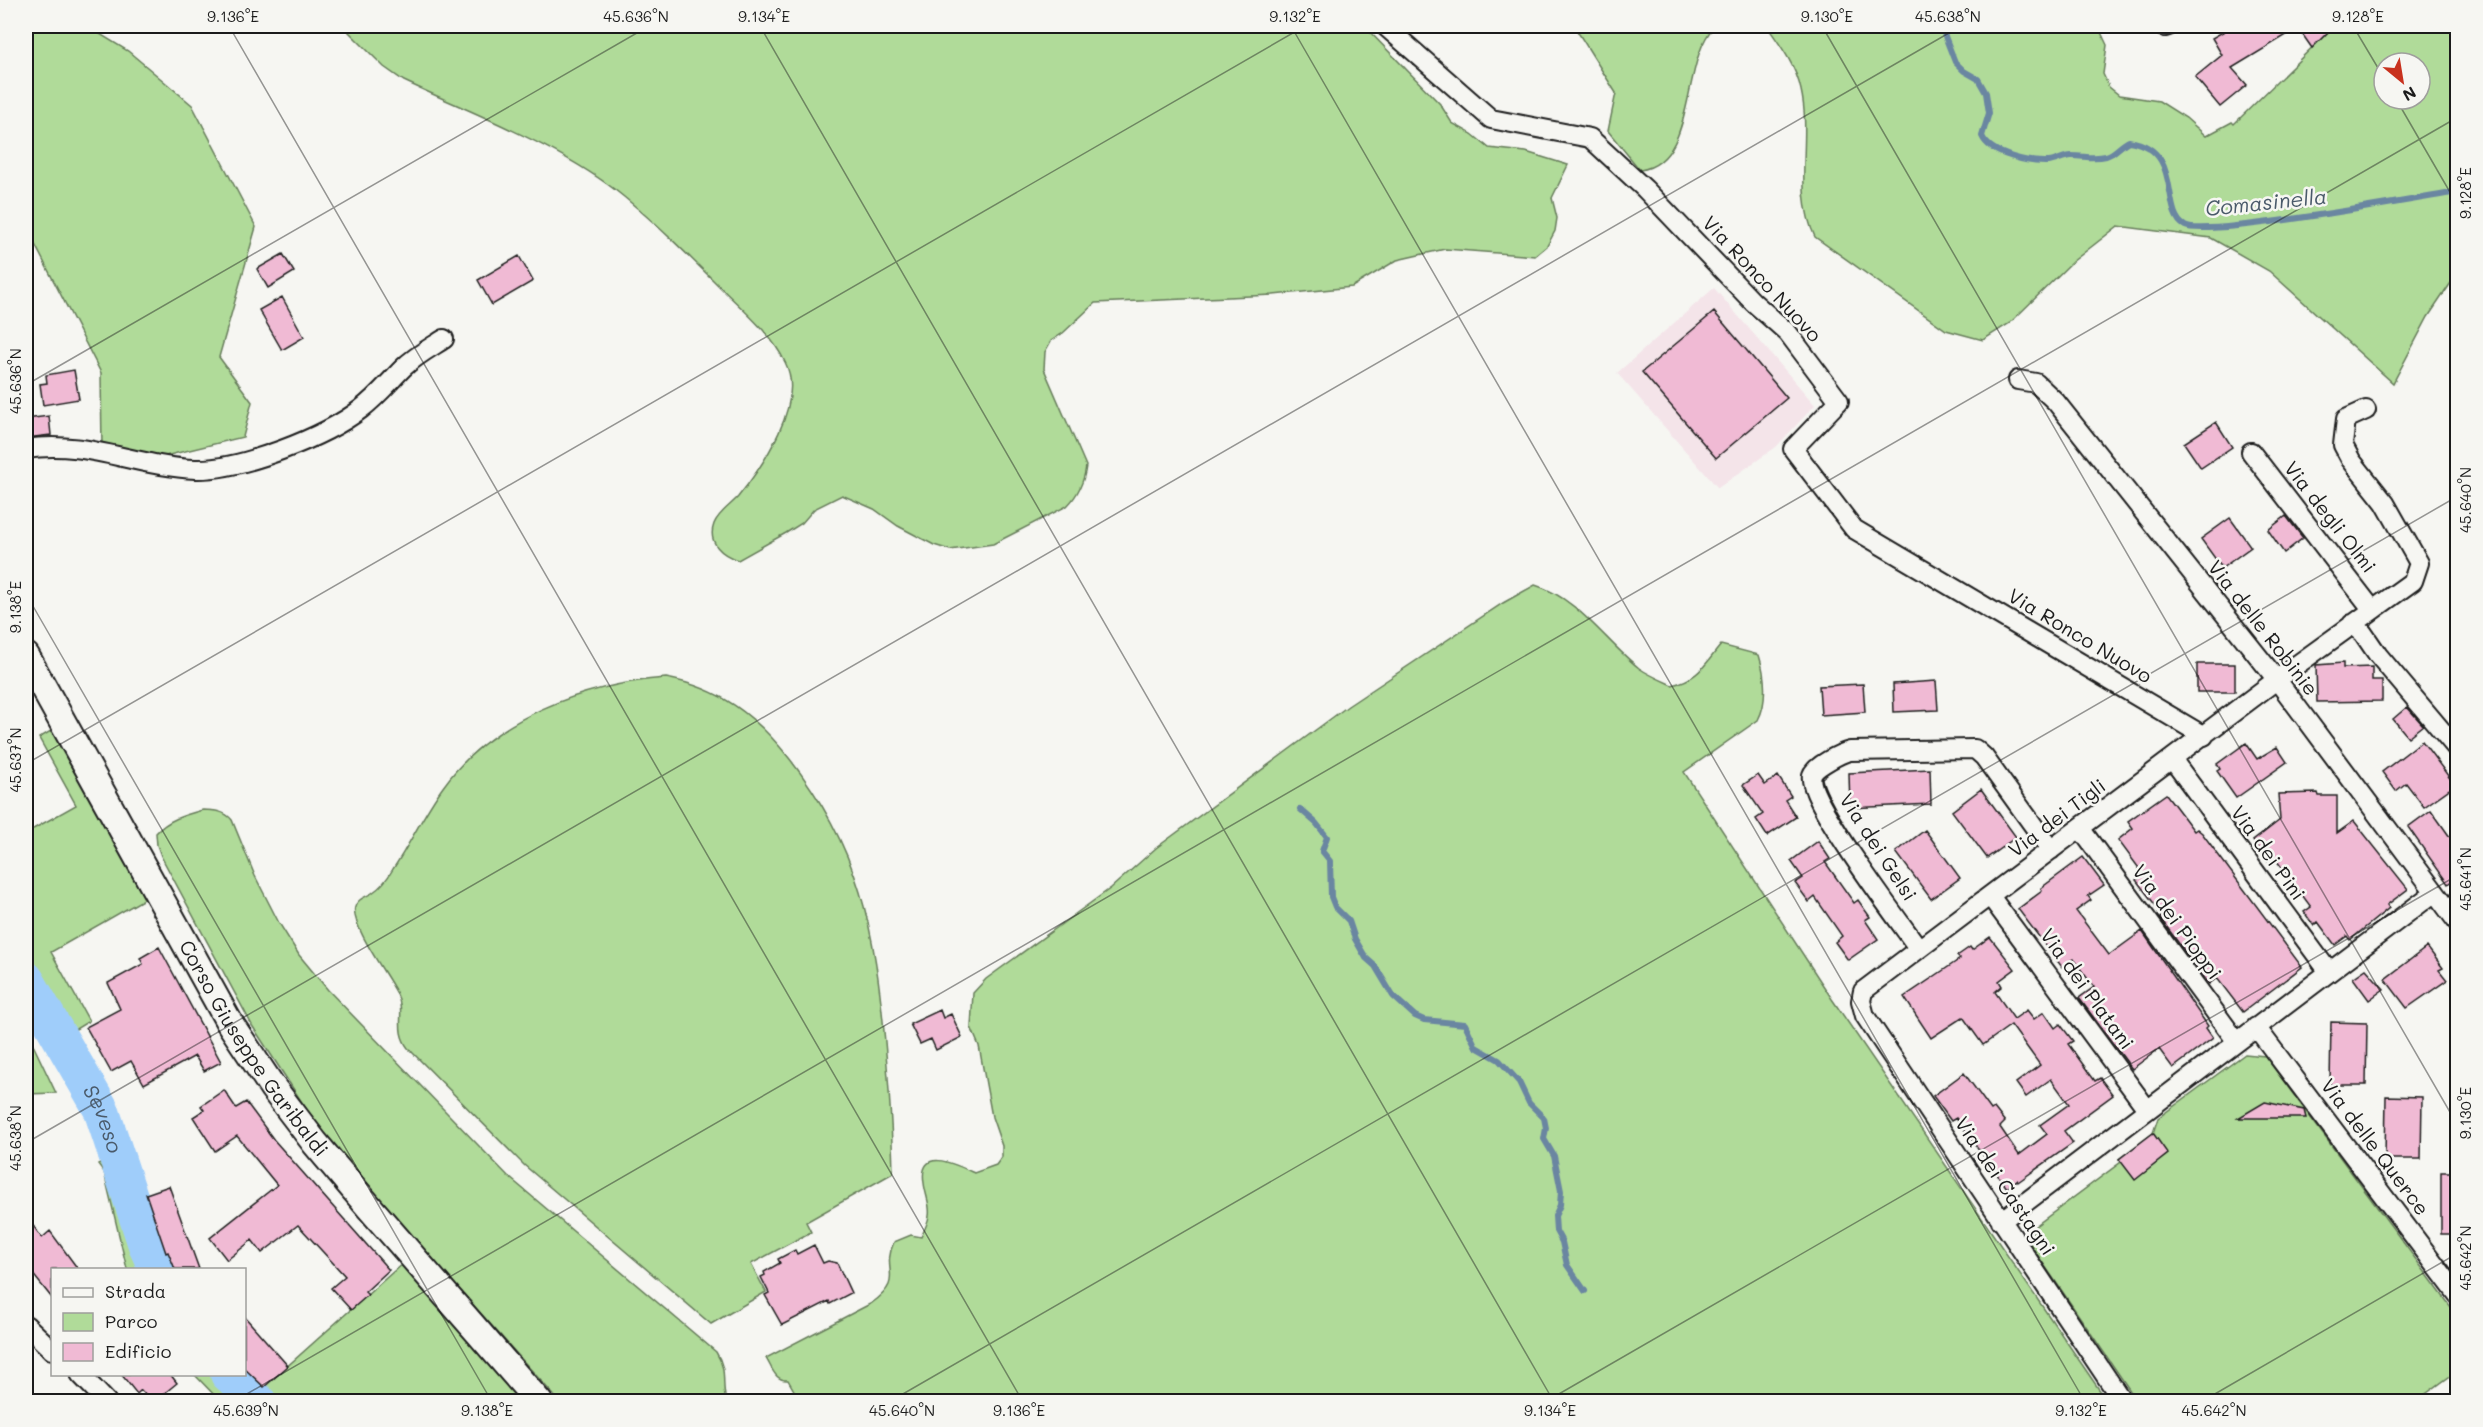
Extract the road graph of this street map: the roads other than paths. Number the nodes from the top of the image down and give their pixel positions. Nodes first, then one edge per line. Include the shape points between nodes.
1 (1385, 26) edge
2 (444, 339) dead end
3 (2018, 380) dead end
4 (2366, 410) dead end
5 (26, 449) edge
6 (2251, 452) dead end
7 (2372, 609) junction
8 (2352, 624) junction
9 (26, 656) edge
10 (2277, 680) junction
11 (2204, 736) junction
12 (2457, 750) edge
13 (2172, 759) junction
14 (2080, 828) junction
15 (2051, 850) junction
16 (2435, 892) junction
17 (1990, 896) junction
18 (2457, 923) edge
19 (1919, 949) junction
20 (2329, 972) junction
21 (1863, 991) joint
22 (2256, 1027) junction
23 (2237, 1042) junction
24 (2147, 1109) junction
25 (2001, 1221) junction
26 (2457, 1294) edge
27 (26, 1325) edge
28 (51, 1349) edge
29 (82, 1376) edge
30 (107, 1401) edge
31 (538, 1401) edge
32 (2123, 1401) edge

1 - 11 street, Via Ronco Nuovo via 1491,119 1590,138 1788,333 1839,401 1793,449 1854,529
2 - 5 street via 404,368 346,420 246,461 196,469 65,446
3 - 10 street, Via delle Robinie via 2036,383 2056,402
4 - 7 street via 2346,419 2343,445 2385,503 2420,562 2413,580
6 - 7 street, Via degli Olmi
7 - 8 street
8 - 10 street
8 - 12 street
9 - 31 main road, Corso Giuseppe Garibaldi via 230,1022 273,1088 357,1192
10 - 11 street, Via dei Tigli
10 - 16 street, Via delle Robinie
11 - 13 street, Via dei Tigli
13 - 14 street, Via dei Tigli
13 - 20 street, Via dei Pini
14 - 15 street, Via dei Tigli
14 - 23 street, Via dei Pioppi
15 - 17 street, Via dei Tigli
15 - 19 street, Via dei Gelsi via 1975,749 1855,751 1841,754 1820,767 1813,773 1812,782 1835,831
16 - 18 street, Via delle Robinie
16 - 20 street
17 - 19 street, Via dei Tigli
17 - 24 street, Via dei Platani
19 - 21 street, Via dei Tigli
20 - 22 street
21 - 25 street, Via dei Castagni via 1865,1016
22 - 23 street
22 - 26 street, Via delle Querce
23 - 24 street
24 - 25 street
25 - 32 street, Via dei Castagni
27 - 28 street
29 - 30 street

